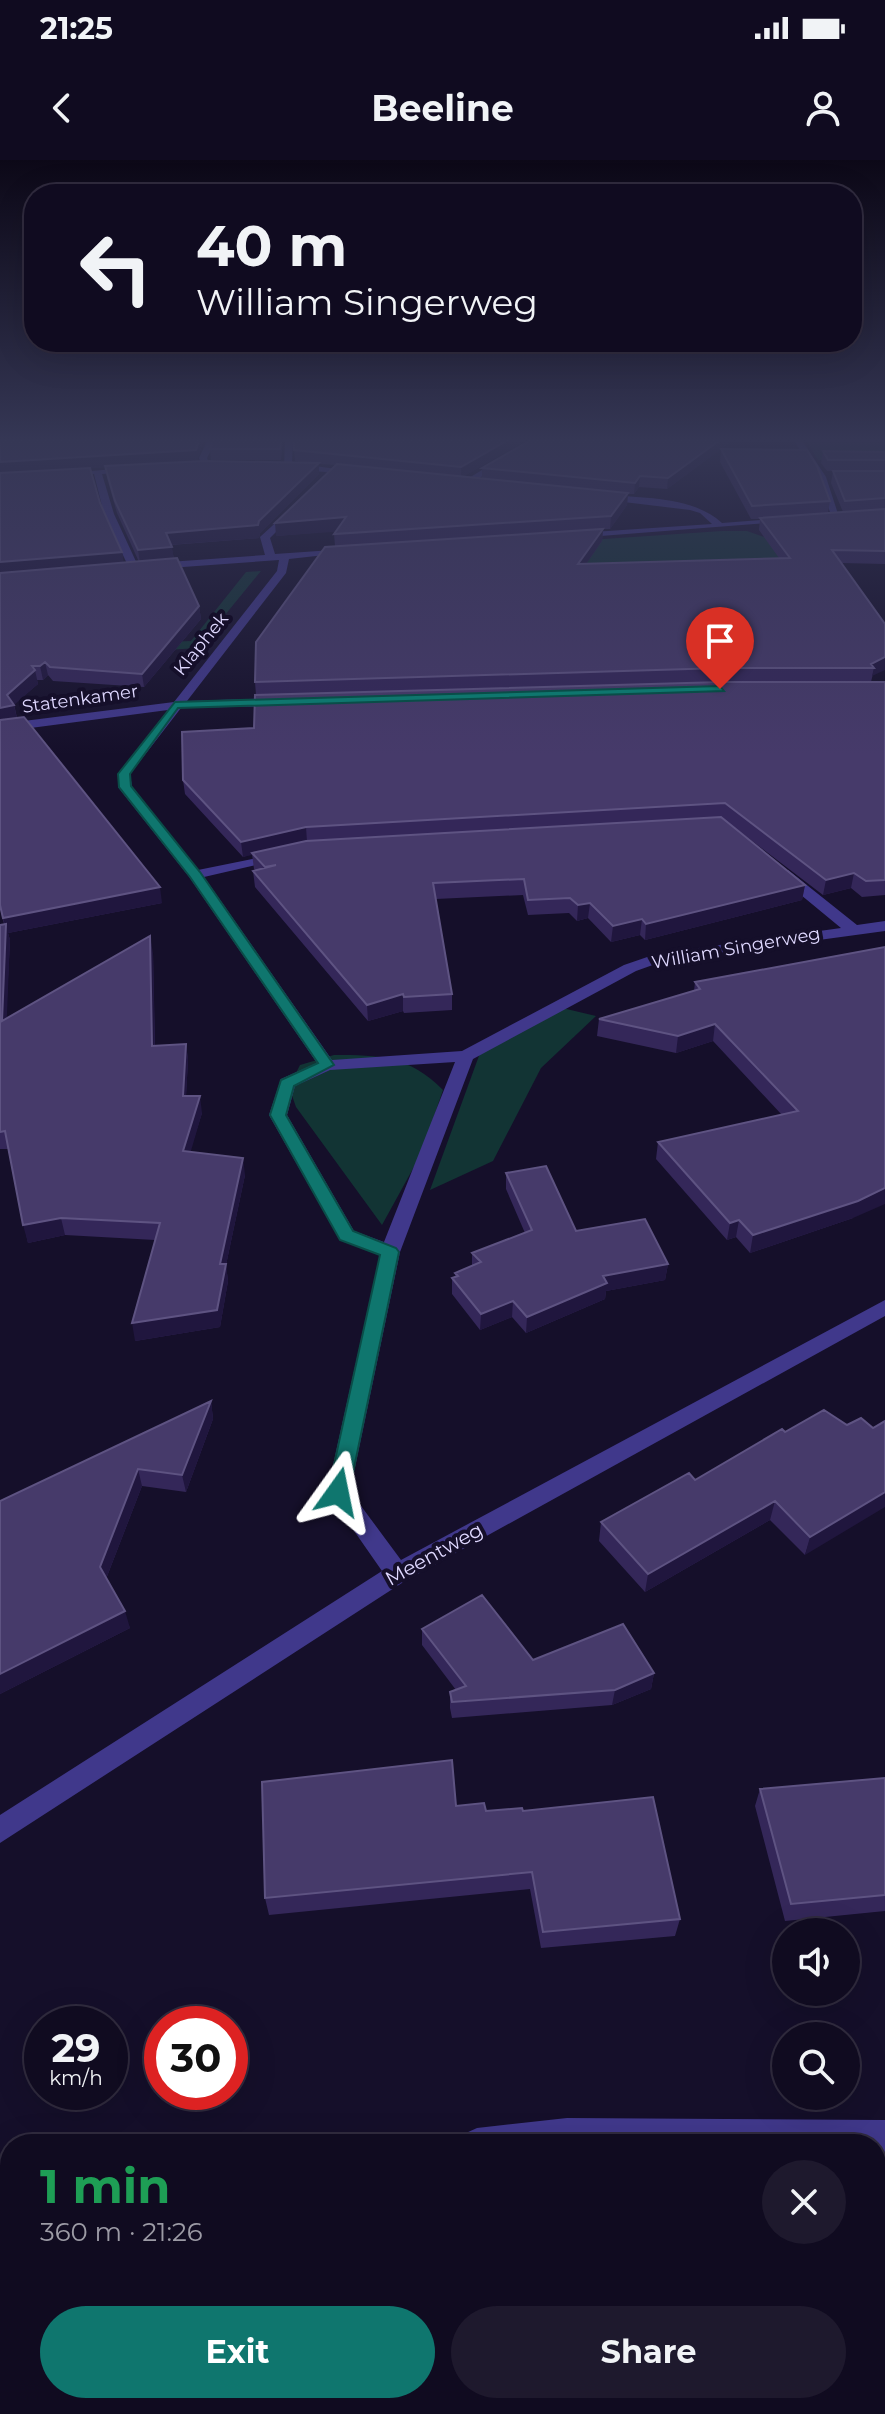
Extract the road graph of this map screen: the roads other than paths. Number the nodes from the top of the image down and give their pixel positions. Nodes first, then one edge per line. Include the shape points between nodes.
1 (123, 544) edge
2 (270, 544) edge
3 (363, 551) edge
4 (278, 556) junction
5 (134, 568) junction
6 (119, 570) edge
7 (300, 701) edge
8 (175, 705) junction
9 (0, 728) edge
10 (293, 852) edge
11 (770, 862) edge
12 (195, 875) junction
13 (885, 926) edge
14 (851, 928) junction
15 (466, 1056) junction
16 (327, 1065) junction
17 (390, 1252) junction
18 (885, 1307) edge
19 (397, 1574) junction
20 (0, 1830) edge

1 - 5 street
2 - 4 street, Klaphek
3 - 4 street
4 - 5 street
4 - 8 street, Klaphek via 282,571
5 - 6 street
7 - 8 street, Statenkamer
8 - 9 street, Statenkamer
8 - 12 street, Klaphek via 124,774 125,787
10 - 12 street
11 - 14 street
12 - 16 street, Klaphek
13 - 14 street, William Singerweg
14 - 15 street, William Singerweg via 661,957 630,968
15 - 16 street, William Singerweg
15 - 17 street
16 - 17 street, William Singerweg via 287,1083 278,1115 347,1235
17 - 19 street via 338,1492
18 - 19 street, Meentweg
19 - 20 street, Meentweg

